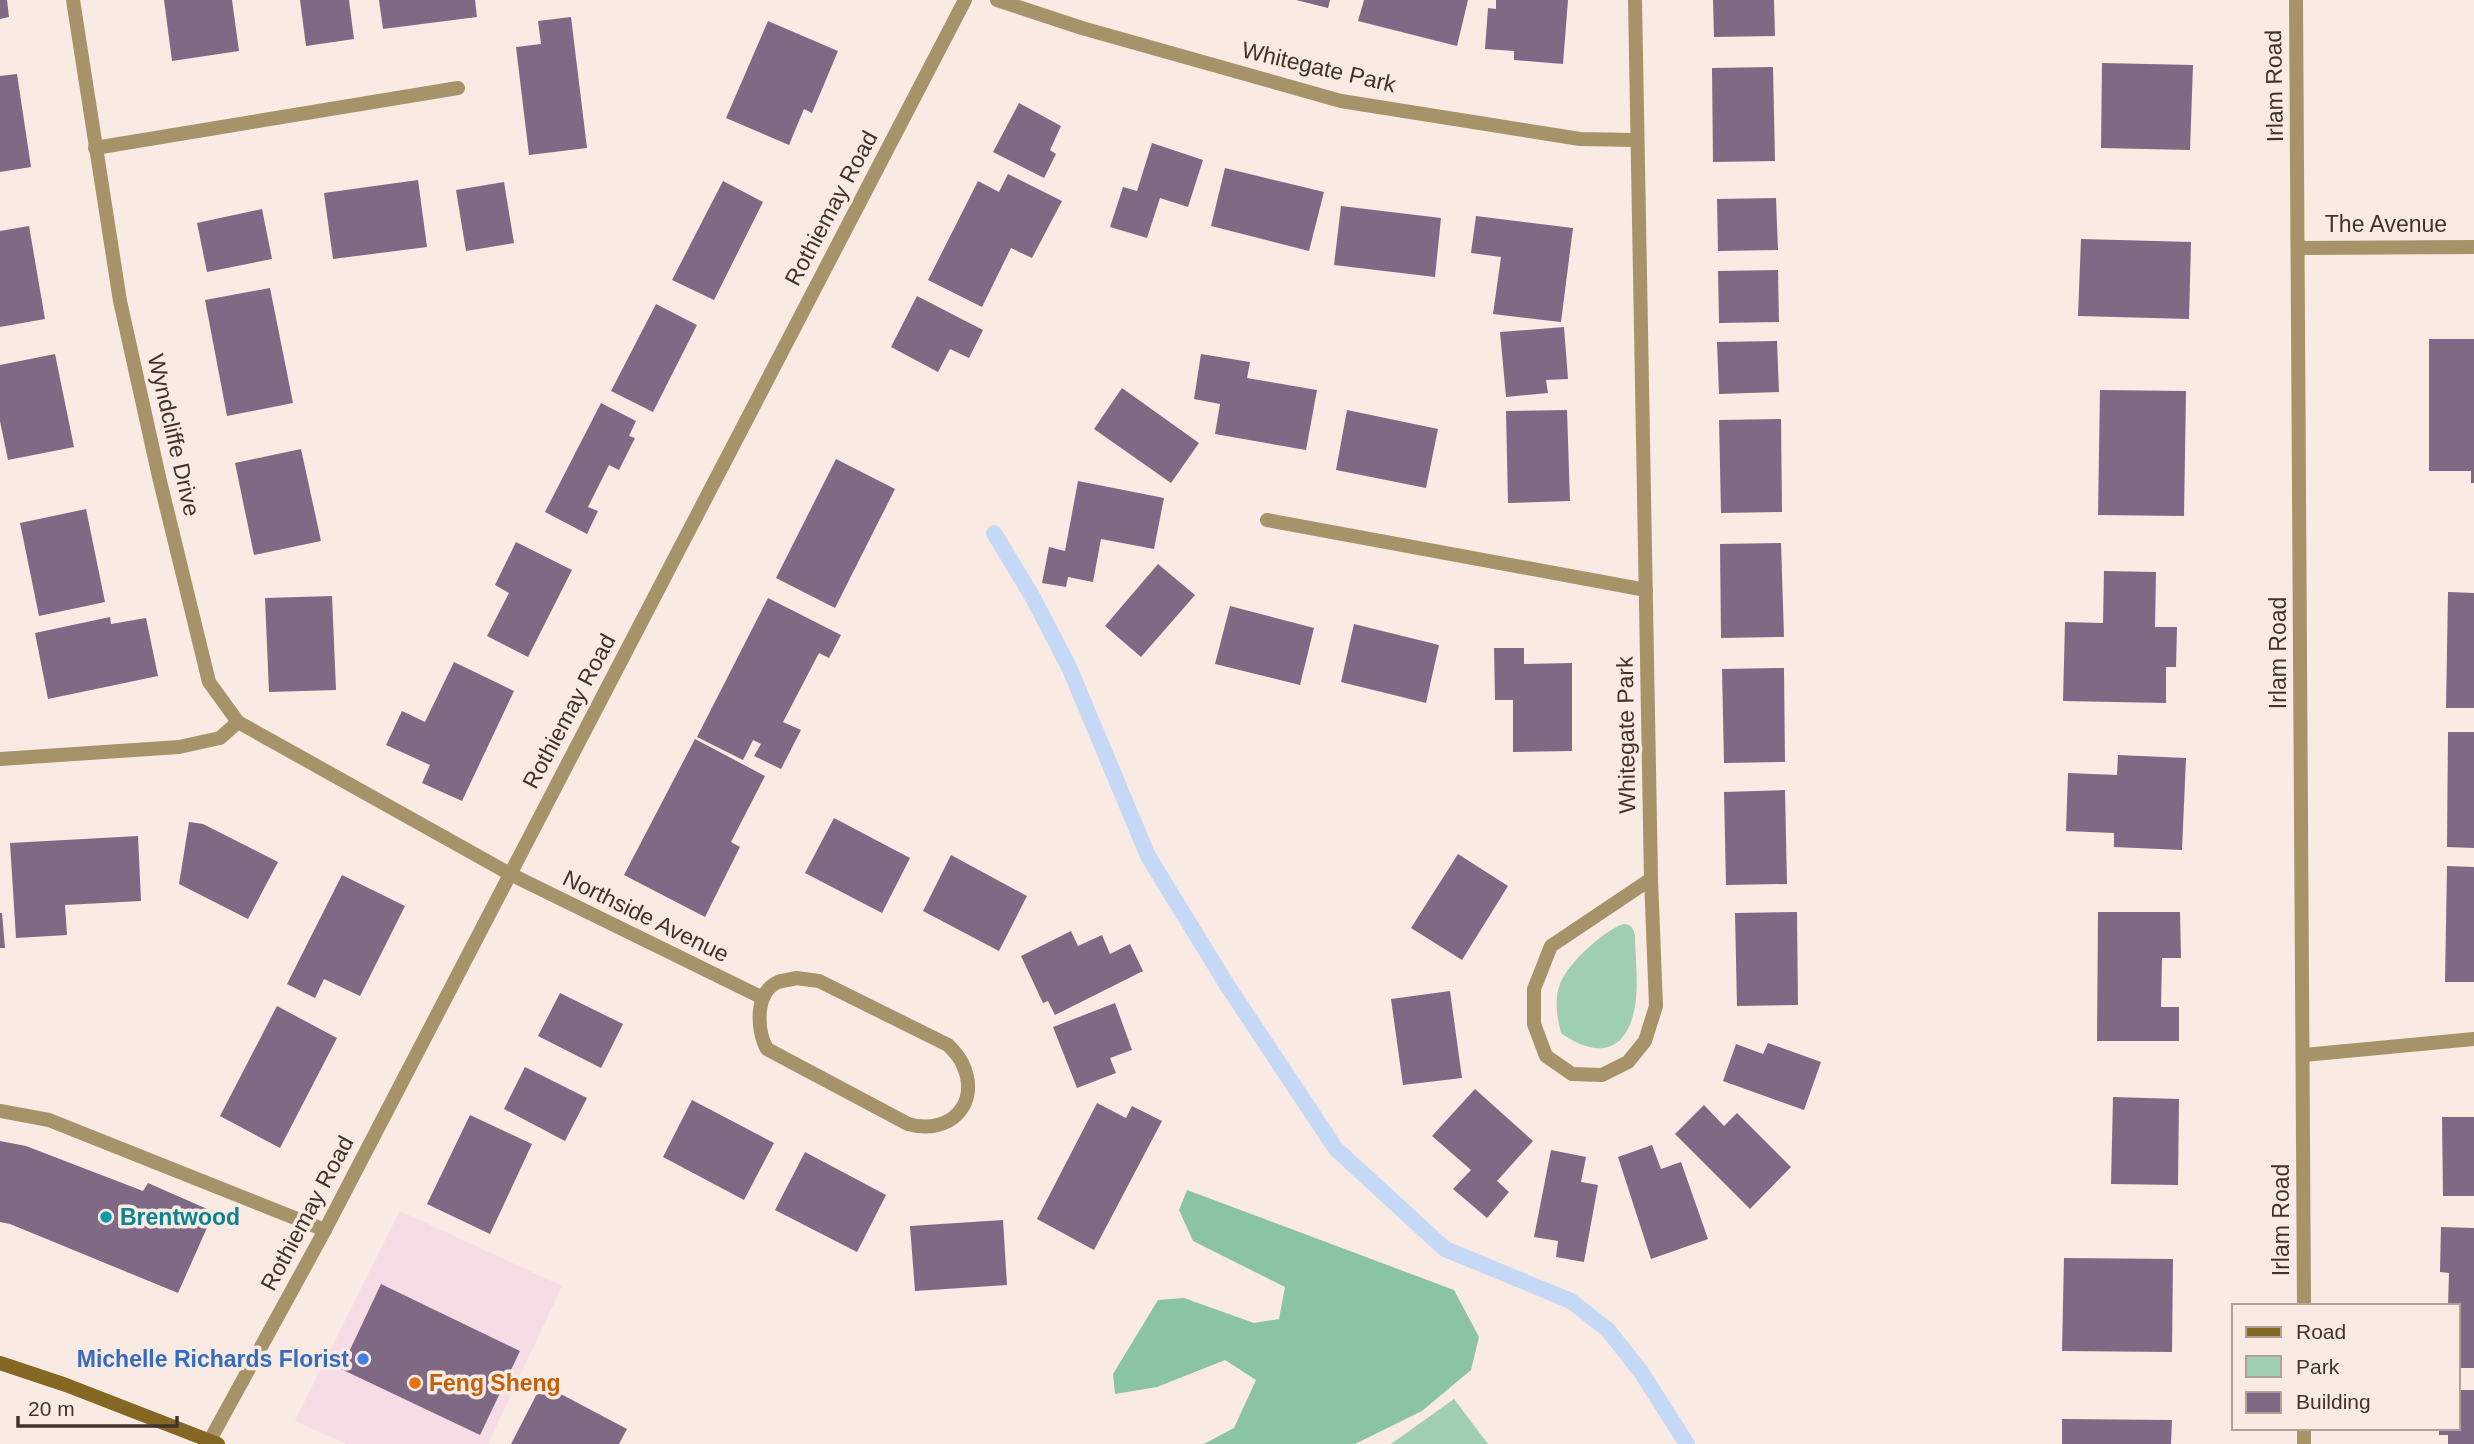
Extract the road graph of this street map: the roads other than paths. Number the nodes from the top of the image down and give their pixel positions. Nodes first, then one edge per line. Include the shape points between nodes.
1 (73, 0) edge
2 (965, 0) edge
3 (997, 0) edge
4 (1635, 0) edge
5 (2296, 0) edge
6 (458, 88) dead end
7 (1637, 140) junction
8 (95, 148) junction
9 (2474, 247) edge
10 (2299, 248) junction
11 (1267, 520) dead end
12 (1646, 590) junction
13 (238, 722) junction
14 (0, 759) edge
15 (510, 874) junction
16 (1651, 879) junction
17 (762, 998) junction
18 (2474, 1039) edge
19 (2304, 1055) junction
20 (0, 1111) edge
21 (325, 1230) junction
22 (2304, 1304) edge
23 (0, 1363) edge
24 (214, 1442) edge

1 - 8 street, Wyndcliffe Drive
2 - 15 street, Rothiemay Road
3 - 7 street, Whitegate Park via 1341,100 1580,139
4 - 7 street, Whitegate Park
5 - 10 street, Irlam Road
6 - 8 street
7 - 12 street, Whitegate Park
8 - 13 street, Wyndcliffe Drive via 120,301 209,682
9 - 10 street, The Avenue
10 - 19 street, Irlam Road
11 - 12 street
12 - 16 street, Whitegate Park
13 - 14 street via 220,738 179,747
13 - 15 street, Wyndcliffe Drive
15 - 17 street, Northside Avenue
15 - 21 street, Rothiemay Road
16 - 16 street, Whitegate Park via 1656,1006 1645,1041 1628,1062 1602,1075 1572,1074 1546,1056 1534,1024 1534,989 1552,946
17 - 17 street via 776,983 796,978 819,981 948,1045 962,1062 966,1076 961,1111 933,1128 908,1124 767,1049 760,1036
18 - 19 street
19 - 22 street, Irlam Road
20 - 21 street via 49,1120
21 - 24 street, Rothiemay Road
23 - 24 main road

